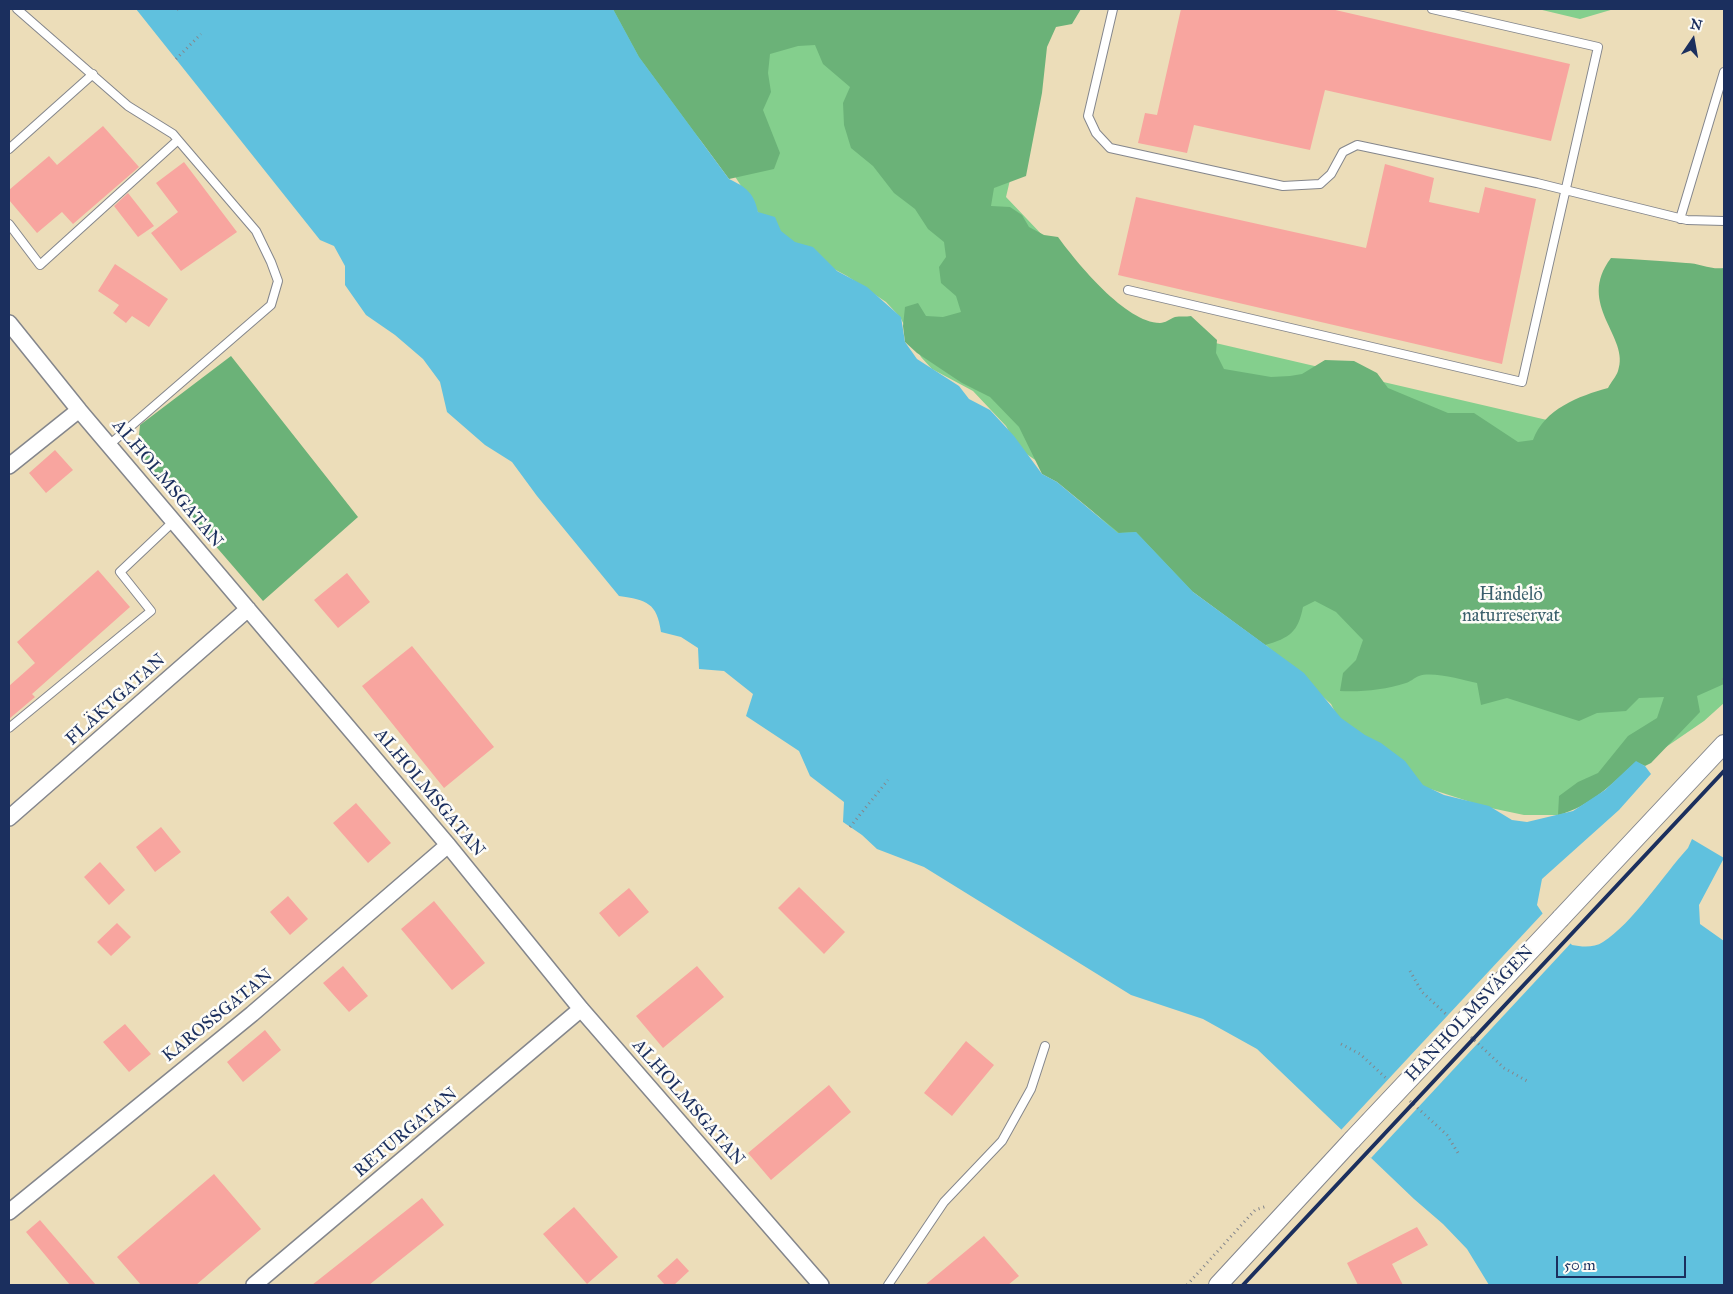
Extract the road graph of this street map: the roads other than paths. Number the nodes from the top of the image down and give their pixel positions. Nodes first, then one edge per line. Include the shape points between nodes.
1 (17, 9) edge
2 (1113, 9) edge
3 (1432, 9) edge
4 (1724, 72) edge
5 (93, 74) junction
6 (178, 140) junction
7 (9, 149) edge
8 (1565, 190) junction
9 (1680, 218) junction
10 (1724, 221) edge
11 (9, 224) edge
12 (1128, 290) dead end
13 (9, 323) edge
14 (79, 410) junction
15 (109, 445) junction
16 (9, 466) edge
17 (174, 521) junction
18 (248, 609) junction
19 (9, 728) edge
20 (1724, 744) edge
21 (9, 818) edge
22 (448, 845) junction
23 (581, 1009) junction
24 (1045, 1046) dead end
25 (9, 1212) edge
26 (254, 1285) edge
27 (821, 1285) edge
28 (888, 1285) edge
29 (1218, 1285) edge

1 - 5 lane
2 - 8 lane via 1088,116 1096,133 1110,148 1283,186 1320,184 1331,174 1343,152 1357,145
3 - 8 lane via 1598,47
4 - 9 lane
5 - 6 lane via 128,106
5 - 7 lane
6 - 11 lane via 40,265
6 - 15 lane via 256,231 278,281 271,305
8 - 9 lane
8 - 12 lane via 1522,382
9 - 10 lane
13 - 14 street, ALHOLMSGATAN
14 - 15 street, ALHOLMSGATAN
14 - 16 street
15 - 17 street, ALHOLMSGATAN
17 - 18 street, ALHOLMSGATAN
17 - 19 lane via 120,572 152,611
18 - 21 street, FLÄKTGATAN
18 - 22 street, ALHOLMSGATAN
20 - 29 street, HANHOLMSVÄGEN, bridge
22 - 23 street, ALHOLMSGATAN
22 - 25 street, KAROSSGATAN via 252,1014
23 - 26 street, RETURGATAN
23 - 27 street, ALHOLMSGATAN
24 - 28 lane via 1031,1089 1002,1141 944,1202

